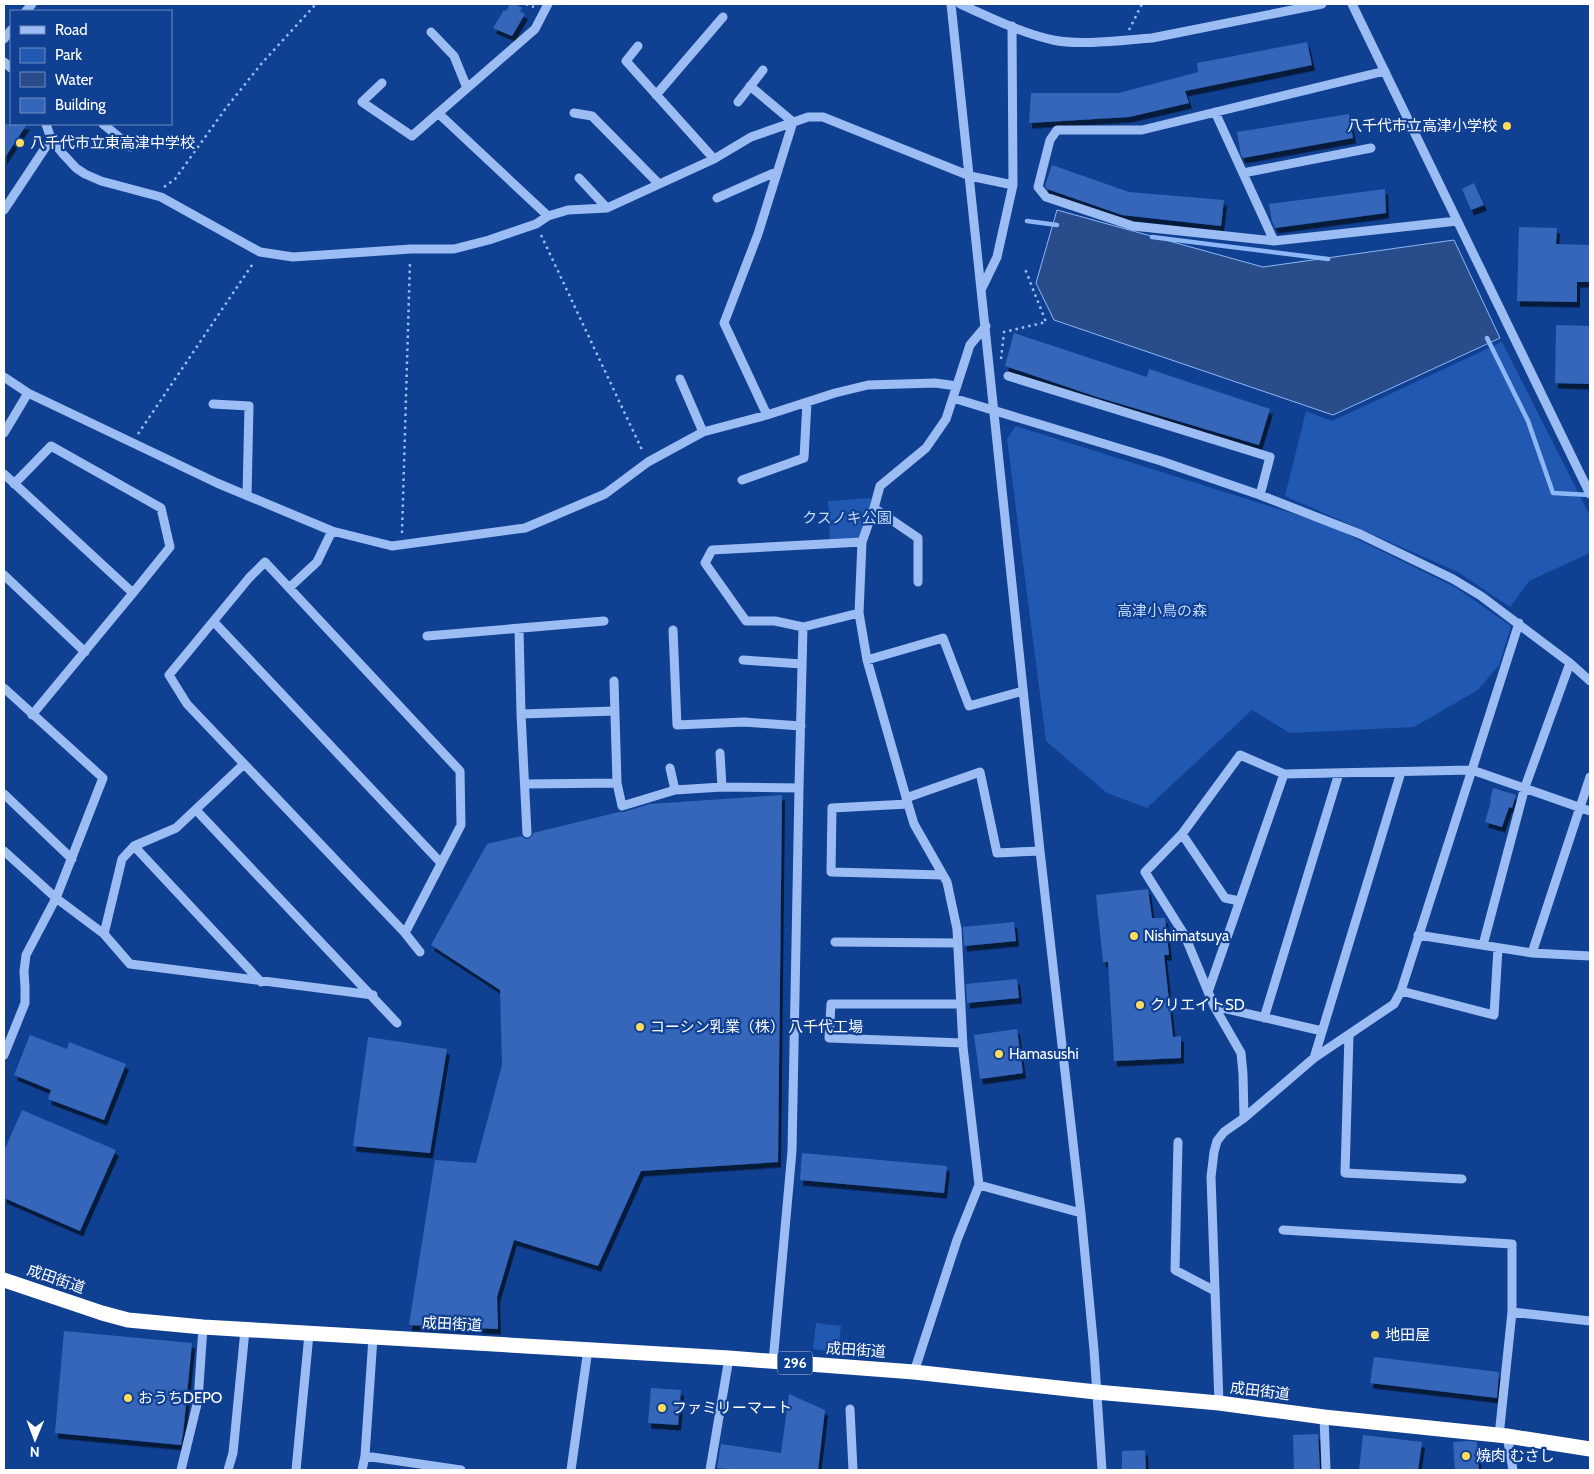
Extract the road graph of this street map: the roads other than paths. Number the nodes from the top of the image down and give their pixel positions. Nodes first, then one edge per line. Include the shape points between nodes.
1 (548, 4) edge
2 (951, 4) edge
3 (960, 4) edge
4 (1322, 4) edge
5 (1352, 4) edge
6 (723, 17) dead end
7 (1012, 26) junction
8 (431, 32) dead end
9 (638, 46) dead end
10 (763, 70) dead end
11 (1384, 71) junction
12 (382, 83) dead end
13 (750, 86) junction
14 (467, 88) junction
15 (656, 95) junction
16 (738, 102) dead end
17 (574, 112) dead end
18 (1215, 112) junction
19 (438, 113) junction
20 (793, 122) junction
21 (46, 125) edge
22 (104, 125) edge
23 (51, 139) junction
24 (131, 147) dead end
25 (1371, 148) dead end
26 (714, 159) junction
27 (778, 170) junction
28 (1243, 173) junction
29 (970, 176) junction
30 (580, 178) dead end
31 (658, 183) junction
32 (1013, 185) junction
33 (717, 198) dead end
34 (607, 208) junction
35 (4, 210) edge
36 (548, 216) junction
37 (1457, 221) junction
38 (1274, 241) junction
39 (982, 288) junction
40 (986, 326) junction
41 (1008, 376) dead end
42 (4, 378) edge
43 (680, 379) dead end
44 (957, 386) junction
45 (28, 393) junction
46 (953, 398) junction
47 (807, 402) junction
48 (213, 404) dead end
49 (994, 410) junction
50 (767, 415) junction
51 (703, 432) junction
52 (4, 433) edge
53 (4, 474) edge
54 (742, 480) dead end
55 (14, 484) junction
56 (1590, 494) edge
57 (1260, 495) junction
58 (247, 496) junction
59 (874, 508) junction
60 (332, 531) junction
61 (862, 542) junction
62 (4, 575) edge
63 (918, 582) dead end
64 (289, 588) junction
65 (133, 593) junction
66 (859, 613) junction
67 (604, 621) dead end
68 (214, 622) junction
69 (1519, 624) junction
70 (803, 628) junction
71 (519, 629) junction
72 (673, 630) dead end
73 (427, 636) dead end
74 (85, 652) junction
75 (742, 660) dead end
76 (866, 660) junction
77 (1570, 663) junction
78 (802, 664) junction
79 (614, 681) dead end
80 (1590, 681) edge
81 (4, 688) edge
82 (1023, 691) junction
83 (615, 711) junction
84 (521, 714) junction
85 (32, 715) junction
86 (801, 726) junction
87 (720, 753) dead end
88 (244, 764) junction
89 (670, 768) dead end
90 (1472, 770) junction
91 (1401, 772) junction
92 (1340, 773) junction
93 (1284, 774) junction
94 (1590, 777) edge
95 (617, 783) junction
96 (525, 784) junction
97 (722, 787) junction
98 (1525, 787) junction
99 (799, 788) junction
100 (675, 790) junction
101 (4, 794) edge
102 (907, 801) junction
103 (1580, 807) junction
104 (196, 810) junction
105 (1590, 811) edge
106 (527, 833) dead end
107 (1182, 834) junction
108 (134, 846) junction
109 (4, 851) edge
110 (1040, 851) junction
111 (72, 859) junction
112 (441, 863) junction
113 (943, 875) junction
114 (56, 898) junction
115 (1240, 901) junction
116 (104, 934) junction
117 (405, 934) junction
118 (1418, 935) junction
119 (835, 942) dead end
120 (957, 943) junction
121 (1483, 945) junction
122 (1498, 948) junction
123 (420, 952) dead end
124 (1532, 953) junction
125 (1590, 956) edge
126 (260, 982) junction
127 (1402, 990) junction
128 (1208, 992) junction
129 (372, 995) junction
130 (961, 1004) junction
131 (1214, 1006) junction
132 (1264, 1018) junction
133 (397, 1023) dead end
134 (1322, 1031) junction
135 (1349, 1035) junction
136 (963, 1043) junction
137 (4, 1055) edge
138 (1314, 1058) junction
139 (1244, 1118) junction
140 (1178, 1142) dead end
141 (1462, 1179) dead end
142 (979, 1185) junction
143 (1081, 1213) junction
144 (1283, 1230) dead end
145 (4, 1280) edge
146 (1215, 1291) junction
147 (1512, 1312) junction
148 (1590, 1321) edge
149 (203, 1327) junction
150 (245, 1330) junction
151 (309, 1334) junction
152 (374, 1337) junction
153 (588, 1349) junction
154 (729, 1358) junction
155 (773, 1362) junction
156 (914, 1372) junction
157 (1096, 1392) junction
158 (1219, 1403) junction
159 (850, 1409) dead end
160 (1324, 1417) junction
161 (1503, 1436) junction
162 (1590, 1449) edge
163 (365, 1456) junction
164 (448, 1469) edge
165 (181, 1470) edge
166 (228, 1470) edge
167 (296, 1470) edge
168 (362, 1470) edge
169 (461, 1470) edge
170 (571, 1470) edge
171 (710, 1470) edge
172 (853, 1470) edge
173 (1102, 1470) edge
174 (1326, 1470) edge
175 (1513, 1470) edge

1 - 14 street via 535,29
2 - 29 street
3 - 7 street
4 - 7 street via 1152,38 1124,40 1069,42
5 - 11 street
6 - 15 street
7 - 32 street
8 - 14 street via 454,56
9 - 15 street via 626,61
10 - 13 street
11 - 18 street
11 - 37 street
12 - 19 street via 362,102 412,136
13 - 16 street
13 - 20 street
14 - 19 street
15 - 26 street
17 - 31 street via 592,116
18 - 28 street
18 - 38 street via 1142,130 1057,130 1050,140 1038,186 1046,197 1133,226
19 - 36 street
20 - 26 street via 751,137
20 - 27 street
20 - 29 street via 823,117
21 - 23 street
22 - 24 street
23 - 35 street
23 - 36 street via 85,174 161,197 260,252 293,257 411,248 454,249 536,224
25 - 28 street
26 - 31 street
27 - 33 street
27 - 50 street via 724,323
28 - 38 street
29 - 32 street
29 - 39 street
30 - 34 street
31 - 34 street
32 - 39 street via 997,257
34 - 36 street via 568,210
37 - 38 street
37 - 56 street
39 - 40 street
40 - 44 street via 970,345
40 - 49 street
41 - 57 street via 1270,457
42 - 45 street
43 - 51 street
44 - 46 street
44 - 47 street via 935,383 868,385
45 - 52 street
45 - 58 street
46 - 49 street
46 - 59 street via 946,419 926,448 880,486
47 - 50 street
47 - 54 street via 804,458
48 - 58 street via 249,406
49 - 57 street
49 - 82 street
50 - 51 street
51 - 60 street via 648,462 606,494 526,528 392,546
53 - 55 street
55 - 65 street
55 - 65 street via 51,446 161,508 170,547
57 - 69 street via 1360,534 1453,579
58 - 60 street
59 - 61 street
59 - 63 street via 918,538
60 - 64 street via 316,562
61 - 66 street
61 - 70 street via 712,550 705,563 746,621
62 - 74 street
64 - 68 street via 265,562
64 - 112 street via 460,771 461,825
65 - 74 street
66 - 70 street
66 - 76 street
67 - 71 street
68 - 88 street via 169,675 186,704
68 - 112 street
69 - 77 street
69 - 90 street
70 - 78 street
71 - 73 street
71 - 84 street
72 - 86 street via 677,725 744,722
74 - 85 street
75 - 78 street
76 - 82 street via 943,638 969,706
76 - 102 street
77 - 80 street
77 - 98 street
78 - 86 street
79 - 83 street
81 - 85 street
82 - 110 street
83 - 84 street
83 - 95 street
84 - 96 street
85 - 111 street via 103,778
86 - 99 street
87 - 97 street
88 - 104 street
88 - 117 street
89 - 100 street
90 - 91 street
90 - 98 street
90 - 118 street
91 - 92 street
91 - 134 street
92 - 93 street
92 - 132 street
93 - 107 street via 1240,755
93 - 115 street
94 - 103 street
95 - 96 street
95 - 100 street via 622,806
96 - 106 street
97 - 99 street
97 - 100 street
98 - 103 street
98 - 121 street
99 - 155 street via 792,1151
101 - 111 street
102 - 110 street via 980,772 997,853
102 - 113 street via 914,824
102 - 113 street via 832,808 831,872
103 - 105 street
103 - 124 street
104 - 108 street via 176,828
104 - 129 street
107 - 115 street via 1225,898
107 - 128 street via 1145,872 1185,936
108 - 116 street via 122,859
108 - 126 street
109 - 114 street
110 - 143 street
111 - 114 street
112 - 117 street
113 - 120 street via 947,882
114 - 116 street
114 - 137 street via 26,955 24,1003
115 - 128 street
116 - 126 street via 130,964
117 - 123 street
118 - 121 street
118 - 127 street
119 - 120 street
120 - 130 street
121 - 122 street
122 - 124 street
122 - 127 street via 1494,1015
124 - 125 street
126 - 129 street
127 - 135 street via 1394,1004
128 - 131 street
129 - 133 street
130 - 136 street
130 - 136 street via 831,1004 829,1038
131 - 132 street
131 - 139 street via 1240,1053
132 - 134 street
134 - 138 street
135 - 138 street
135 - 141 street via 1344,1173
136 - 142 street
138 - 139 street
139 - 146 street via 1224,1132 1214,1152 1211,1177
140 - 146 street via 1175,1270
142 - 143 street
142 - 156 street via 957,1240
143 - 157 street
144 - 147 street via 1512,1244
145 - 149 highway, 成田街道 / 296 via 128,1320
146 - 158 street
147 - 148 street
147 - 161 street
149 - 150 highway, 成田街道 / 296
149 - 165 street via 198,1400
150 - 151 highway, 成田街道 / 296
150 - 166 street via 233,1453
151 - 152 highway, 成田街道 / 296
151 - 167 street
152 - 153 highway, 成田街道 / 296
152 - 163 street
153 - 154 highway, 成田街道 / 296
153 - 170 street
154 - 155 highway, 成田街道 / 296
154 - 171 street
155 - 156 highway, 成田街道 / 296
156 - 157 highway, 成田街道 / 296
157 - 158 highway, 成田街道 / 296
157 - 173 street
158 - 160 highway, 成田街道 / 296
159 - 172 street
160 - 161 highway, 成田街道 / 296
160 - 174 street
161 - 162 highway, 成田街道 / 296
161 - 175 street
163 - 164 street
163 - 168 street
164 - 169 street

